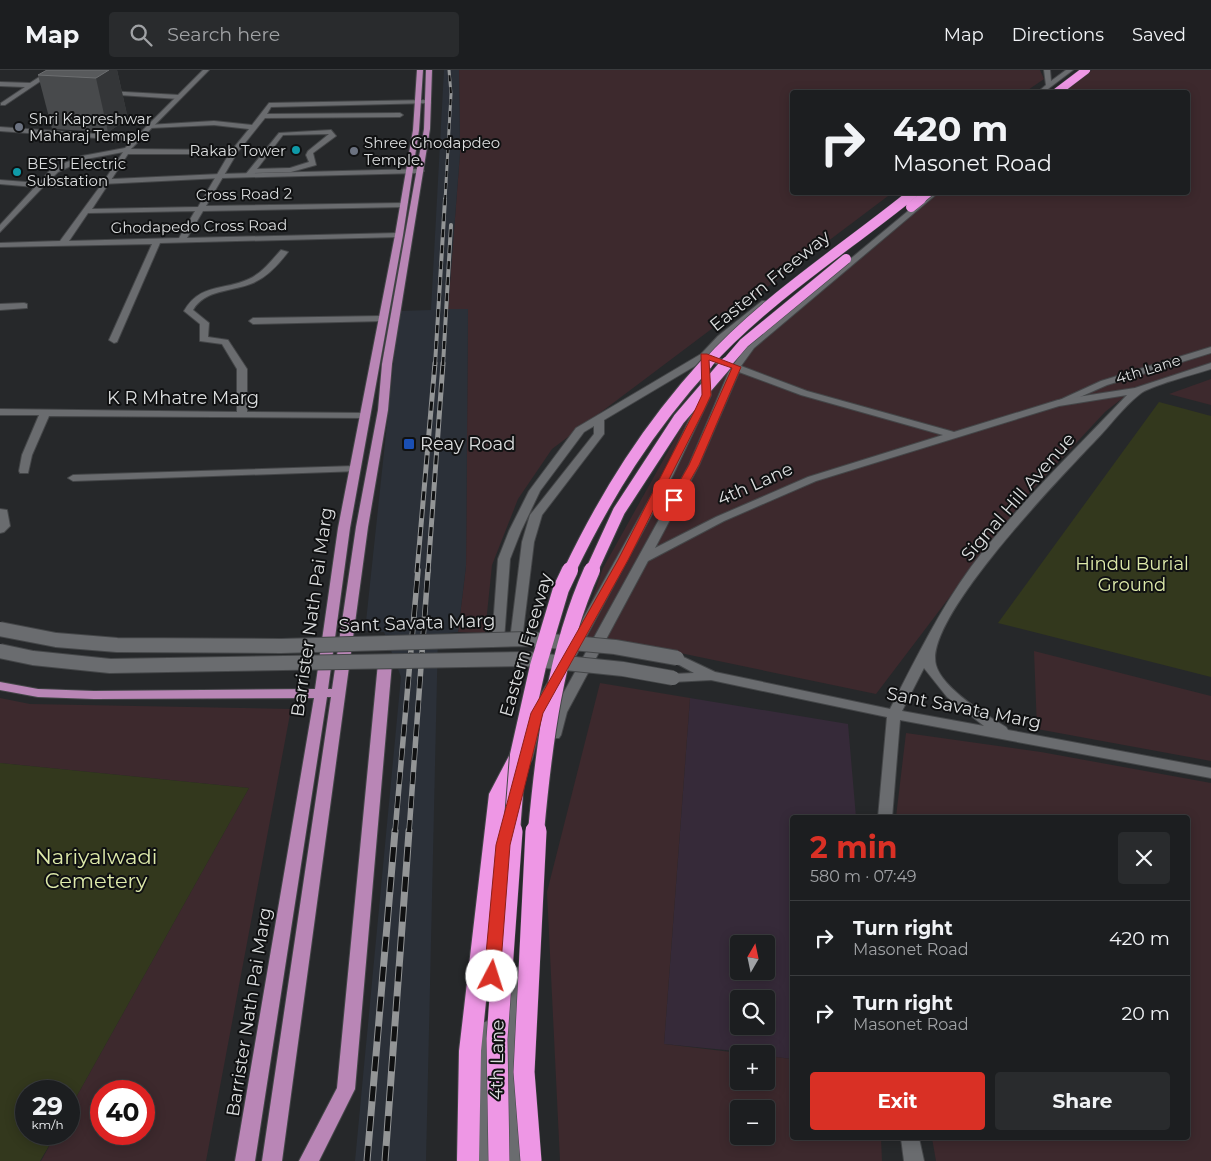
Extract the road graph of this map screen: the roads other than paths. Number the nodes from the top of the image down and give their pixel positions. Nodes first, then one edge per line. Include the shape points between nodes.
1 (54, 70) edge
2 (206, 70) edge
3 (420, 70) edge
4 (429, 70) edge
5 (1046, 70) edge
6 (1070, 70) edge
7 (1075, 70) edge
8 (1086, 70) edge
9 (1091, 70) edge
10 (0, 84) edge
11 (31, 85) junction
12 (1048, 89) edge
13 (1060, 90) edge
14 (1065, 90) edge
15 (104, 93) edge
16 (179, 97) junction
17 (429, 102) junction
18 (418, 103) junction
19 (2, 104) dead end
20 (400, 115) dead end
21 (263, 116) junction
22 (150, 126) junction
23 (254, 127) junction
24 (0, 129) edge
25 (138, 139) junction
26 (126, 151) junction
27 (234, 152) junction
28 (409, 171) junction
29 (420, 171) junction
30 (251, 173) junction
31 (221, 176) junction
32 (0, 182) edge
33 (107, 182) junction
34 (40, 186) junction
35 (906, 195) edge
36 (912, 195) edge
37 (926, 195) edge
38 (932, 195) edge
39 (403, 205) junction
40 (201, 209) junction
41 (86, 211) junction
42 (406, 224) junction
43 (0, 230) edge
44 (399, 235) junction
45 (182, 240) junction
46 (157, 241) junction
47 (63, 243) junction
48 (0, 245) edge
49 (284, 252) dead end
50 (24, 306) dead end
51 (0, 307) edge
52 (382, 318) junction
53 (252, 321) dead end
54 (114, 340) dead end
55 (1211, 350) edge
56 (704, 356) junction
57 (1211, 366) edge
58 (736, 367) junction
59 (1137, 391) junction
60 (1058, 403) junction
61 (0, 412) edge
62 (45, 413) junction
63 (242, 414) junction
64 (365, 416) junction
65 (599, 420) junction
66 (953, 435) junction
67 (355, 469) junction
68 (24, 471) dead end
69 (73, 478) dead end
70 (3, 512) dead end
71 (0, 530) edge
72 (643, 559) junction
73 (620, 565) junction
74 (0, 629) edge
75 (498, 640) junction
76 (516, 640) junction
77 (928, 648) junction
78 (0, 651) edge
79 (384, 663) junction
80 (711, 676) junction
81 (0, 686) edge
82 (340, 693) junction
83 (321, 694) junction
84 (894, 714) junction
85 (1011, 736) junction
86 (518, 754) junction
87 (1211, 773) edge
88 (886, 815) edge
89 (910, 1140) edge
90 (245, 1161) edge
91 (272, 1161) edge
92 (309, 1161) edge
93 (468, 1161) edge
94 (485, 1161) edge
95 (499, 1161) edge
96 (520, 1161) edge
97 (530, 1161) edge
98 (914, 1161) edge

1 - 11 street
2 - 16 street
3 - 18 main road, Barrister Nath Pai Marg
4 - 17 main road, Barrister Nath Pai Marg
5 - 12 street
6 - 12 street
7 - 12 highway
8 - 13 highway, bridge
9 - 14 street
10 - 11 street
11 - 19 street
15 - 16 street
16 - 22 street
17 - 18 street
17 - 29 main road, Barrister Nath Pai Marg
18 - 21 street via 269,105
18 - 28 main road, Barrister Nath Pai Marg
20 - 21 street
21 - 23 street
22 - 23 street via 214,123
22 - 25 street
23 - 27 street
24 - 25 street
25 - 26 street
26 - 27 street
26 - 33 street
26 - 34 street via 84,157 55,170
27 - 31 street
28 - 29 street
28 - 30 street
28 - 39 main road, Barrister Nath Pai Marg
29 - 42 main road, Barrister Nath Pai Marg
30 - 30 street via 284,133 323,131 331,132 333,136 310,152 313,163 291,170
30 - 31 street
31 - 33 street
31 - 40 street
32 - 34 street
33 - 34 street
33 - 41 street
34 - 43 street
35 - 56 street via 753,313
36 - 86 highway, Eastern Freeway, bridge via 728,340 662,416 623,470 561,589 538,666
37 - 97 highway, Eastern Freeway, bridge via 744,343 714,376 679,419 619,511 584,588 559,668 543,758 534,859 524,1072
38 - 58 street via 751,346
39 - 40 street, Cross Road 2
39 - 42 main road, Barrister Nath Pai Marg
40 - 41 street, Cross Road 2
40 - 45 street
41 - 47 street
42 - 44 main road, Barrister Nath Pai Marg
42 - 82 main road, Barrister Nath Pai Marg via 383,410 362,527
44 - 45 street, Ghodapedo Cross Road
44 - 52 main road, Barrister Nath Pai Marg
45 - 46 street, Ghodapedo Cross Road
46 - 47 street, Ghodapedo Cross Road
46 - 54 street
47 - 48 street, Ghodapedo Cross Road
49 - 63 street via 263,274 249,282 207,292 191,302 188,311 205,323 202,340 225,342 242,370
50 - 51 street
52 - 53 street
52 - 64 main road, Barrister Nath Pai Marg
55 - 60 street, 4th Lane via 1104,382
56 - 58 street
56 - 65 street
56 - 73 street via 706,395
57 - 59 street, 4th Lane
58 - 66 street via 804,393
58 - 72 street via 694,465
59 - 60 street, 4th Lane
59 - 77 street, Signal Hill Avenue via 1024,510 976,569
60 - 66 street, 4th Lane
61 - 62 street, K R Mhatre Marg
62 - 63 street, K R Mhatre Marg
62 - 68 street via 27,455
63 - 64 street, K R Mhatre Marg
64 - 67 main road, Barrister Nath Pai Marg
65 - 75 street via 580,430 535,491 515,531 504,559
65 - 76 street via 599,434 536,515 528,542
66 - 72 street, 4th Lane via 812,479 720,519
67 - 69 street
67 - 83 main road, Barrister Nath Pai Marg
70 - 71 street via 4,526
72 - 73 street
72 - 96 street, 4th Lane via 560,712 526,844 513,1073
73 - 94 street via 537,713 503,845 485,1070
74 - 75 street, Sant Savata Marg, bridge via 56,640 117,645 281,646
75 - 76 street, Sant Savata Marg, bridge
76 - 80 street, Sant Savata Marg, bridge via 615,647 677,658
77 - 84 street, Signal Hill Avenue
77 - 85 street via 930,667 946,687 979,718
78 - 79 street, Sant Savata Marg, bridge via 110,666
79 - 80 street, Sant Savata Marg, bridge via 527,659 673,678
79 - 92 main road via 346,1089
80 - 84 street, Sant Savata Marg
81 - 83 main road via 94,695
82 - 83 main road
82 - 91 main road, Barrister Nath Pai Marg
83 - 90 main road, Barrister Nath Pai Marg
84 - 85 street, Sant Savata Marg
84 - 88 street
85 - 87 street, Sant Savata Marg
86 - 93 highway via 498,794 470,1051
86 - 95 highway, Eastern Freeway, bridge via 497,1039
89 - 98 street

